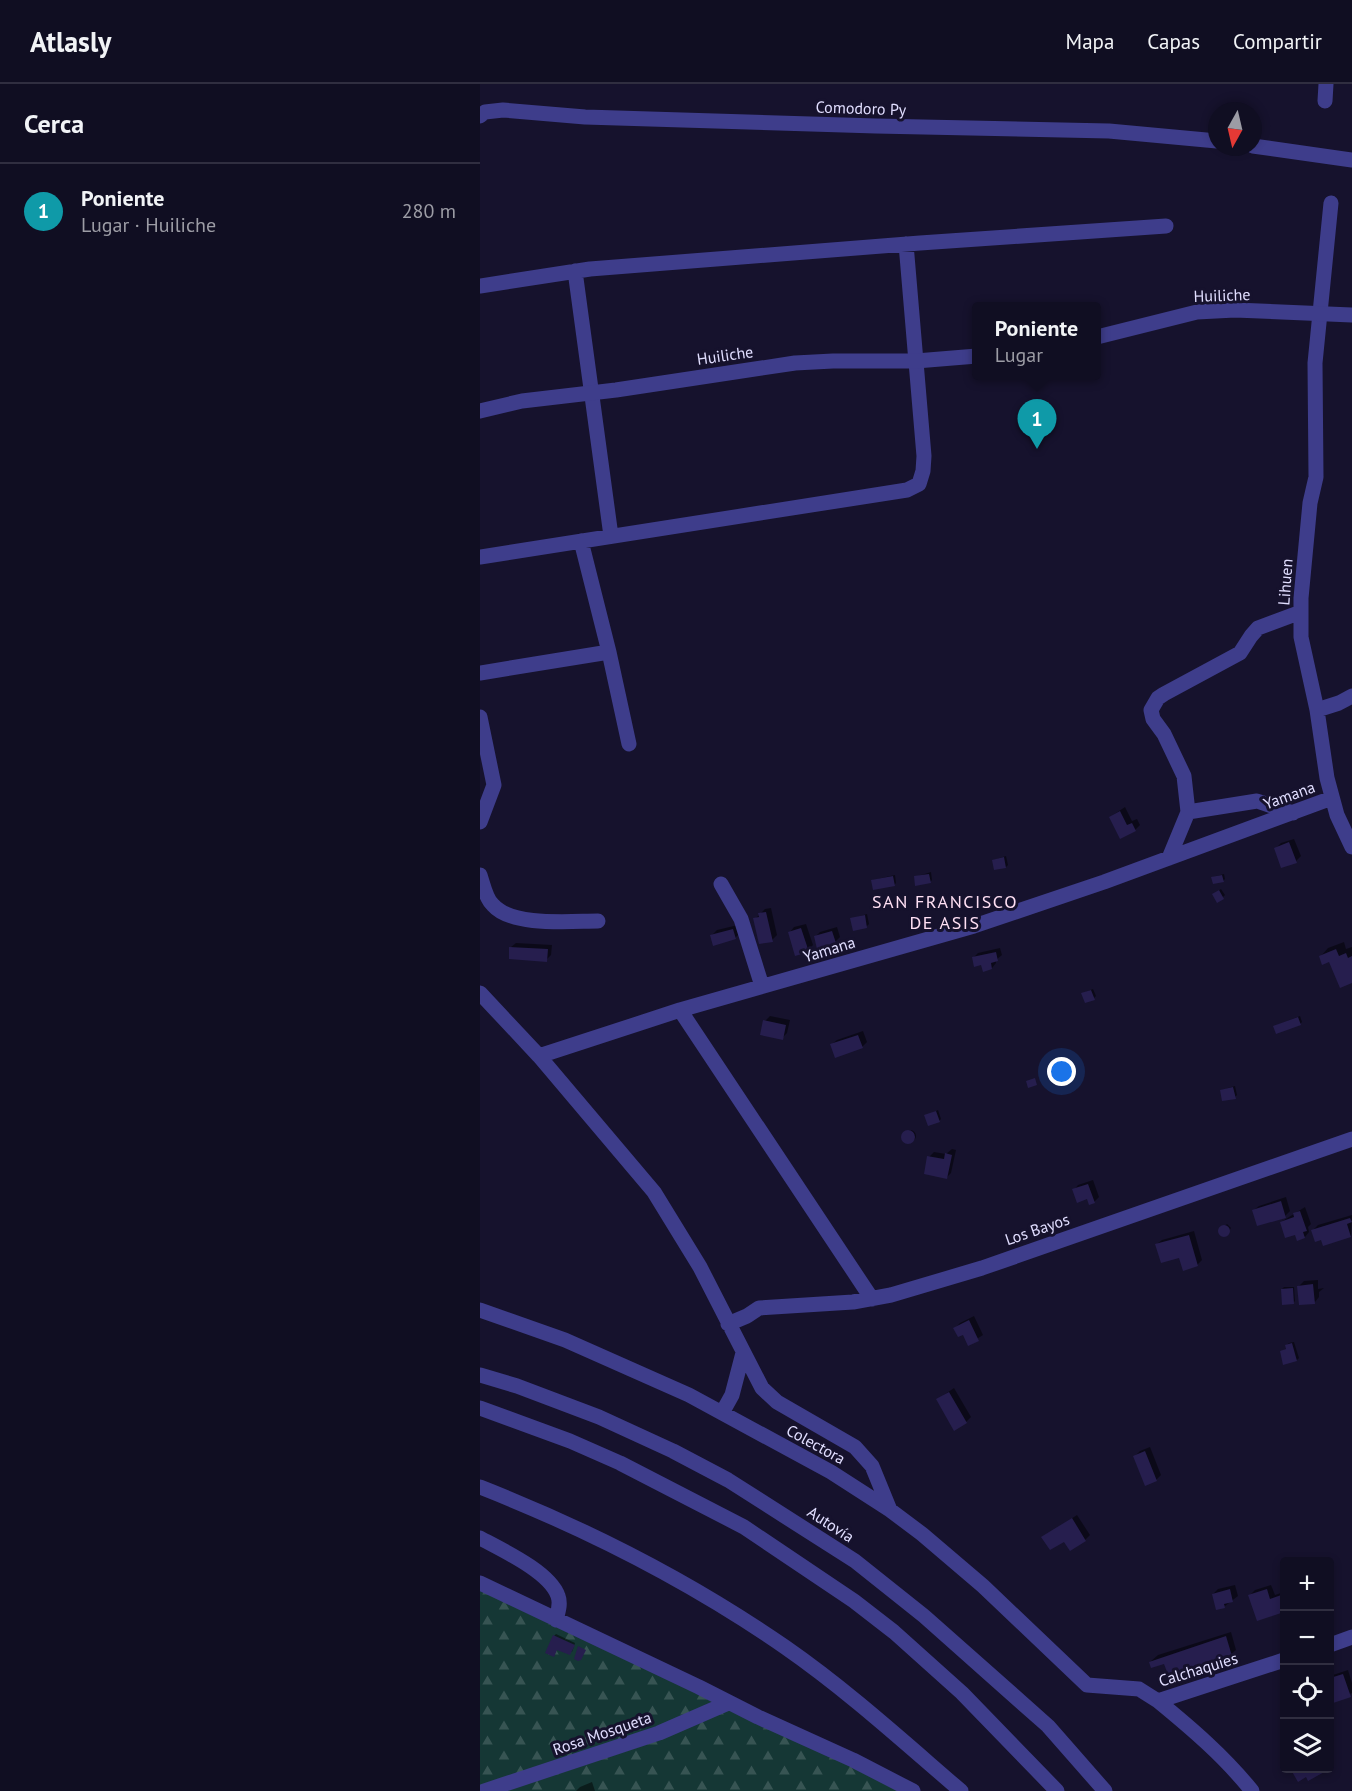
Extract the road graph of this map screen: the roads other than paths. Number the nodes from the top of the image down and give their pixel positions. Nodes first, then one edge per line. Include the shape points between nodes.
1 (1326, 84) edge
2 (1325, 101) dead end
3 (482, 113) edge
4 (1208, 140) edge
5 (1262, 147) edge
6 (1352, 160) edge
7 (1331, 203) dead end
8 (1166, 226) dead end
9 (906, 244) junction
10 (575, 271) junction
11 (480, 286) edge
12 (1321, 313) junction
13 (1352, 315) edge
14 (1101, 336) edge
15 (972, 356) edge
16 (916, 361) junction
17 (592, 392) junction
18 (480, 411) edge
19 (611, 536) junction
20 (581, 541) junction
21 (480, 557) edge
22 (1301, 612) junction
23 (609, 652) junction
24 (480, 673) edge
25 (1352, 696) edge
26 (1317, 710) junction
27 (480, 717) edge
28 (629, 744) dead end
29 (487, 785) edge
30 (1332, 798) junction
31 (1188, 812) junction
32 (1293, 813) junction
33 (480, 822) edge
34 (1352, 847) edge
35 (1169, 858) junction
36 (480, 875) edge
37 (721, 884) dead end
38 (598, 921) dead end
39 (762, 986) junction
40 (480, 993) edge
41 (680, 1010) junction
42 (538, 1056) junction
43 (1352, 1139) edge
44 (872, 1299) junction
45 (480, 1310) edge
46 (728, 1324) junction
47 (743, 1353) junction
48 (480, 1375) edge
49 (480, 1408) edge
50 (722, 1413) junction
51 (480, 1487) edge
52 (890, 1510) junction
53 (480, 1538) edge
54 (480, 1583) edge
55 (556, 1620) junction
56 (1352, 1637) edge
57 (1334, 1643) edge
58 (1280, 1661) edge
59 (1087, 1685) joint
60 (1158, 1701) junction
61 (728, 1702) junction
62 (484, 1791) edge
63 (913, 1791) edge
64 (961, 1791) edge
65 (1058, 1791) edge
66 (1105, 1791) edge
67 (1252, 1791) edge

1 - 2 street
3 - 4 street, Comodoro Py via 503,110 585,117 1109,131
5 - 6 street
7 - 12 street, Lihuen
8 - 9 street
9 - 10 street
9 - 16 street
10 - 11 street
10 - 17 street
12 - 13 street, Huiliche
12 - 14 street, Huiliche via 1197,312
12 - 22 street, Lihuen via 1315,363 1316,477 1309,511
15 - 16 street, Huiliche
16 - 17 street, Huiliche via 795,363
16 - 19 street via 924,456 919,484 906,490
17 - 18 street, Huiliche
17 - 19 street
19 - 20 street
20 - 21 street
20 - 23 street
22 - 26 street, Lihuen via 1301,637
22 - 31 street via 1258,628 1240,653 1158,698 1151,710 1184,776
23 - 24 street
23 - 28 street
25 - 26 street
26 - 30 street, Lihuen
27 - 29 street
29 - 33 street
30 - 32 street, Yamana
30 - 34 street, Lihuen
31 - 32 street via 1257,801
31 - 35 street
32 - 35 street, Yamana
35 - 39 street, Yamana via 974,926
36 - 38 street via 492,905 509,915 532,920
37 - 39 street via 741,919
39 - 41 street, Yamana
40 - 42 street
41 - 42 street, Yamana
41 - 44 street
42 - 46 street via 654,1192 700,1267
43 - 44 street, Los Bayos via 982,1268
44 - 46 street, Los Bayos via 759,1308
45 - 50 street, Colectora via 565,1340
46 - 47 street
47 - 50 street via 732,1395
47 - 52 street via 762,1388 777,1402 855,1447 872,1466
48 - 66 street, Autovía via 599,1417 673,1452 728,1480 855,1561 924,1616 1048,1726
49 - 65 street via 620,1463 744,1527 894,1632 962,1693
50 - 52 street, Colectora via 831,1472
51 - 64 street via 587,1533 717,1603 787,1648
52 - 59 street, Colectora via 983,1586
53 - 55 street via 522,1561 547,1581 558,1595
54 - 55 street
55 - 61 street
56 - 57 street
58 - 60 street, Calchaquies
59 - 60 street, Calchaquies via 1139,1689
60 - 67 street
61 - 62 street, Rosa Mosqueta via 659,1733
61 - 63 street

